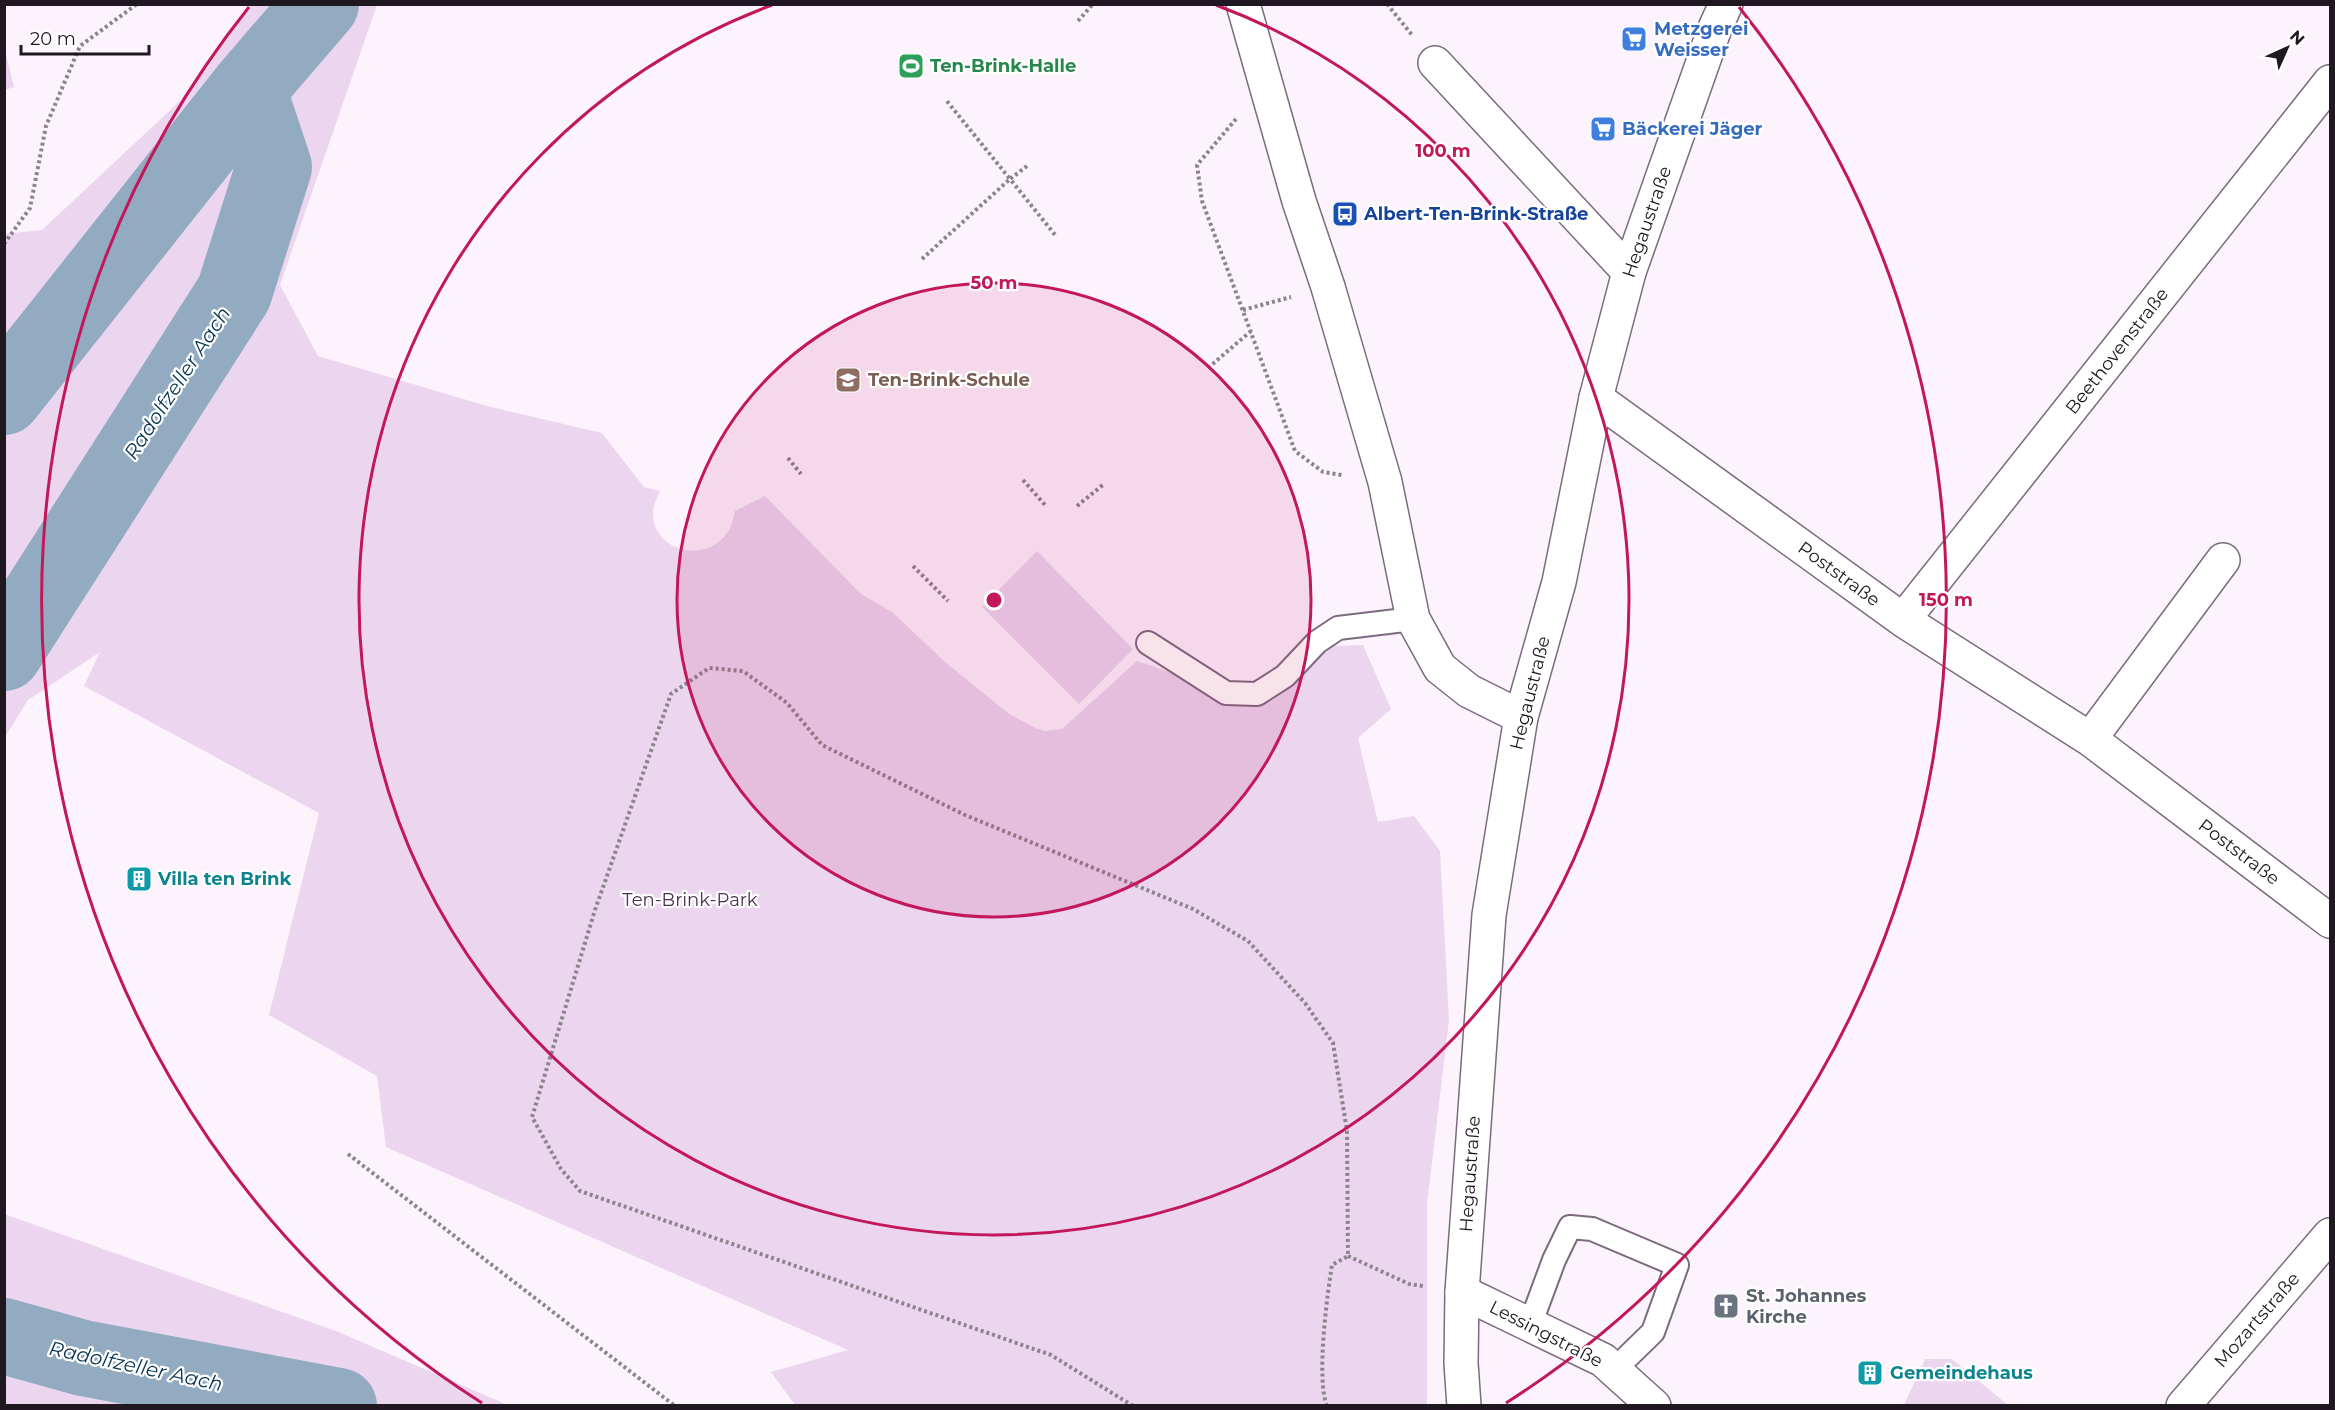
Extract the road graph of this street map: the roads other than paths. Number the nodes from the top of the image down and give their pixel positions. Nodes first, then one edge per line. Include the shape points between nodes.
1 (1243, 4) edge
2 (1726, 4) edge
3 (1435, 63) dead end
4 (2331, 82) edge
5 (1629, 272) junction
6 (1596, 398) junction
7 (2223, 560) dead end
8 (1413, 619) junction
9 (1903, 620) junction
10 (1148, 644) dead end
11 (1521, 717) junction
12 (2090, 739) junction
13 (2330, 921) edge
14 (2331, 1235) edge
15 (1462, 1292) junction
16 (1530, 1325) junction
17 (1614, 1370) junction
18 (2196, 1401) edge
19 (1464, 1406) edge
20 (1654, 1406) edge

1 - 8 street via 1385,482
2 - 5 street, Hegaustraße
3 - 5 street
4 - 9 street, Beethovenstraße
5 - 6 street, Hegaustraße
6 - 9 street, Poststraße
6 - 11 street, Hegaustraße via 1559,582
7 - 12 street
8 - 10 lane via 1338,628 1317,642 1285,676 1257,694 1226,693
8 - 11 street via 1440,669 1469,691
9 - 12 street, Poststraße
11 - 15 street, Hegaustraße via 1489,915
12 - 13 street, Poststraße
14 - 18 street, Mozartstraße
15 - 16 street, Lessingstraße
15 - 19 street, Hegaustraße
16 - 17 street, Lessingstraße via 1603,1360
16 - 17 lane via 1570,1227 1592,1229 1677,1265 1653,1332
17 - 20 street, Lessingstraße

